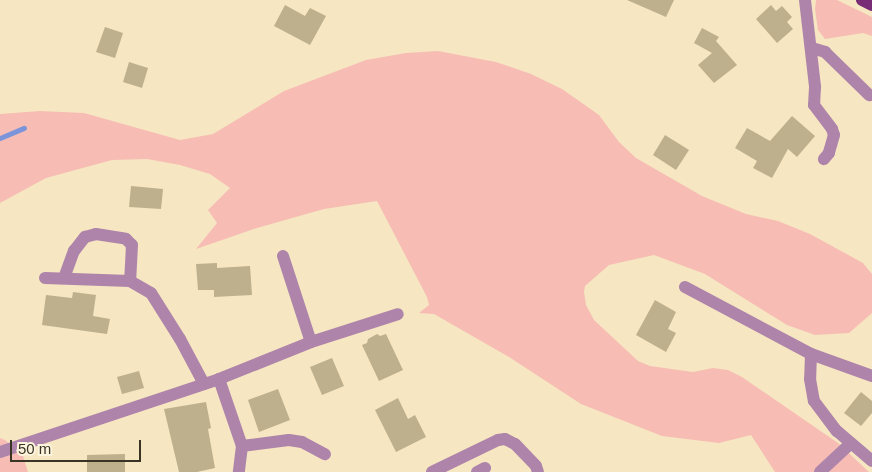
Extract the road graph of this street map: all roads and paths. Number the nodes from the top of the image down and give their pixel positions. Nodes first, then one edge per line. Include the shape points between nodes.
1 (805, 0) edge
2 (862, 0) edge
3 (872, 5) edge
4 (812, 48) junction
5 (869, 95) dead end
6 (824, 159) dead end
7 (283, 256) dead end
8 (44, 278) dead end
9 (64, 278) junction
10 (130, 281) junction
11 (685, 287) dead end
12 (398, 314) dead end
13 (311, 342) junction
14 (811, 354) junction
15 (872, 376) edge
16 (219, 379) junction
17 (204, 384) junction
18 (851, 443) junction
19 (242, 446) junction
20 (0, 452) edge
21 (325, 454) dead end
22 (872, 462) edge
23 (239, 472) edge
24 (432, 472) edge
25 (538, 472) edge
26 (820, 472) edge

1 - 4 lane
2 - 3 main road
4 - 5 lane via 825,52
4 - 6 lane via 814,105 834,135
7 - 13 lane
8 - 9 lane
9 - 10 lane
9 - 10 lane via 74,251 85,237 96,234 126,239 132,246
10 - 17 lane via 151,293
11 - 14 lane
12 - 13 lane
13 - 16 lane
14 - 15 lane
14 - 18 lane via 810,379 814,401 837,431
16 - 17 lane
16 - 19 lane
17 - 20 lane
18 - 22 lane
18 - 26 lane
19 - 21 lane via 289,440 302,442
19 - 23 lane
24 - 25 lane via 505,439 515,444

